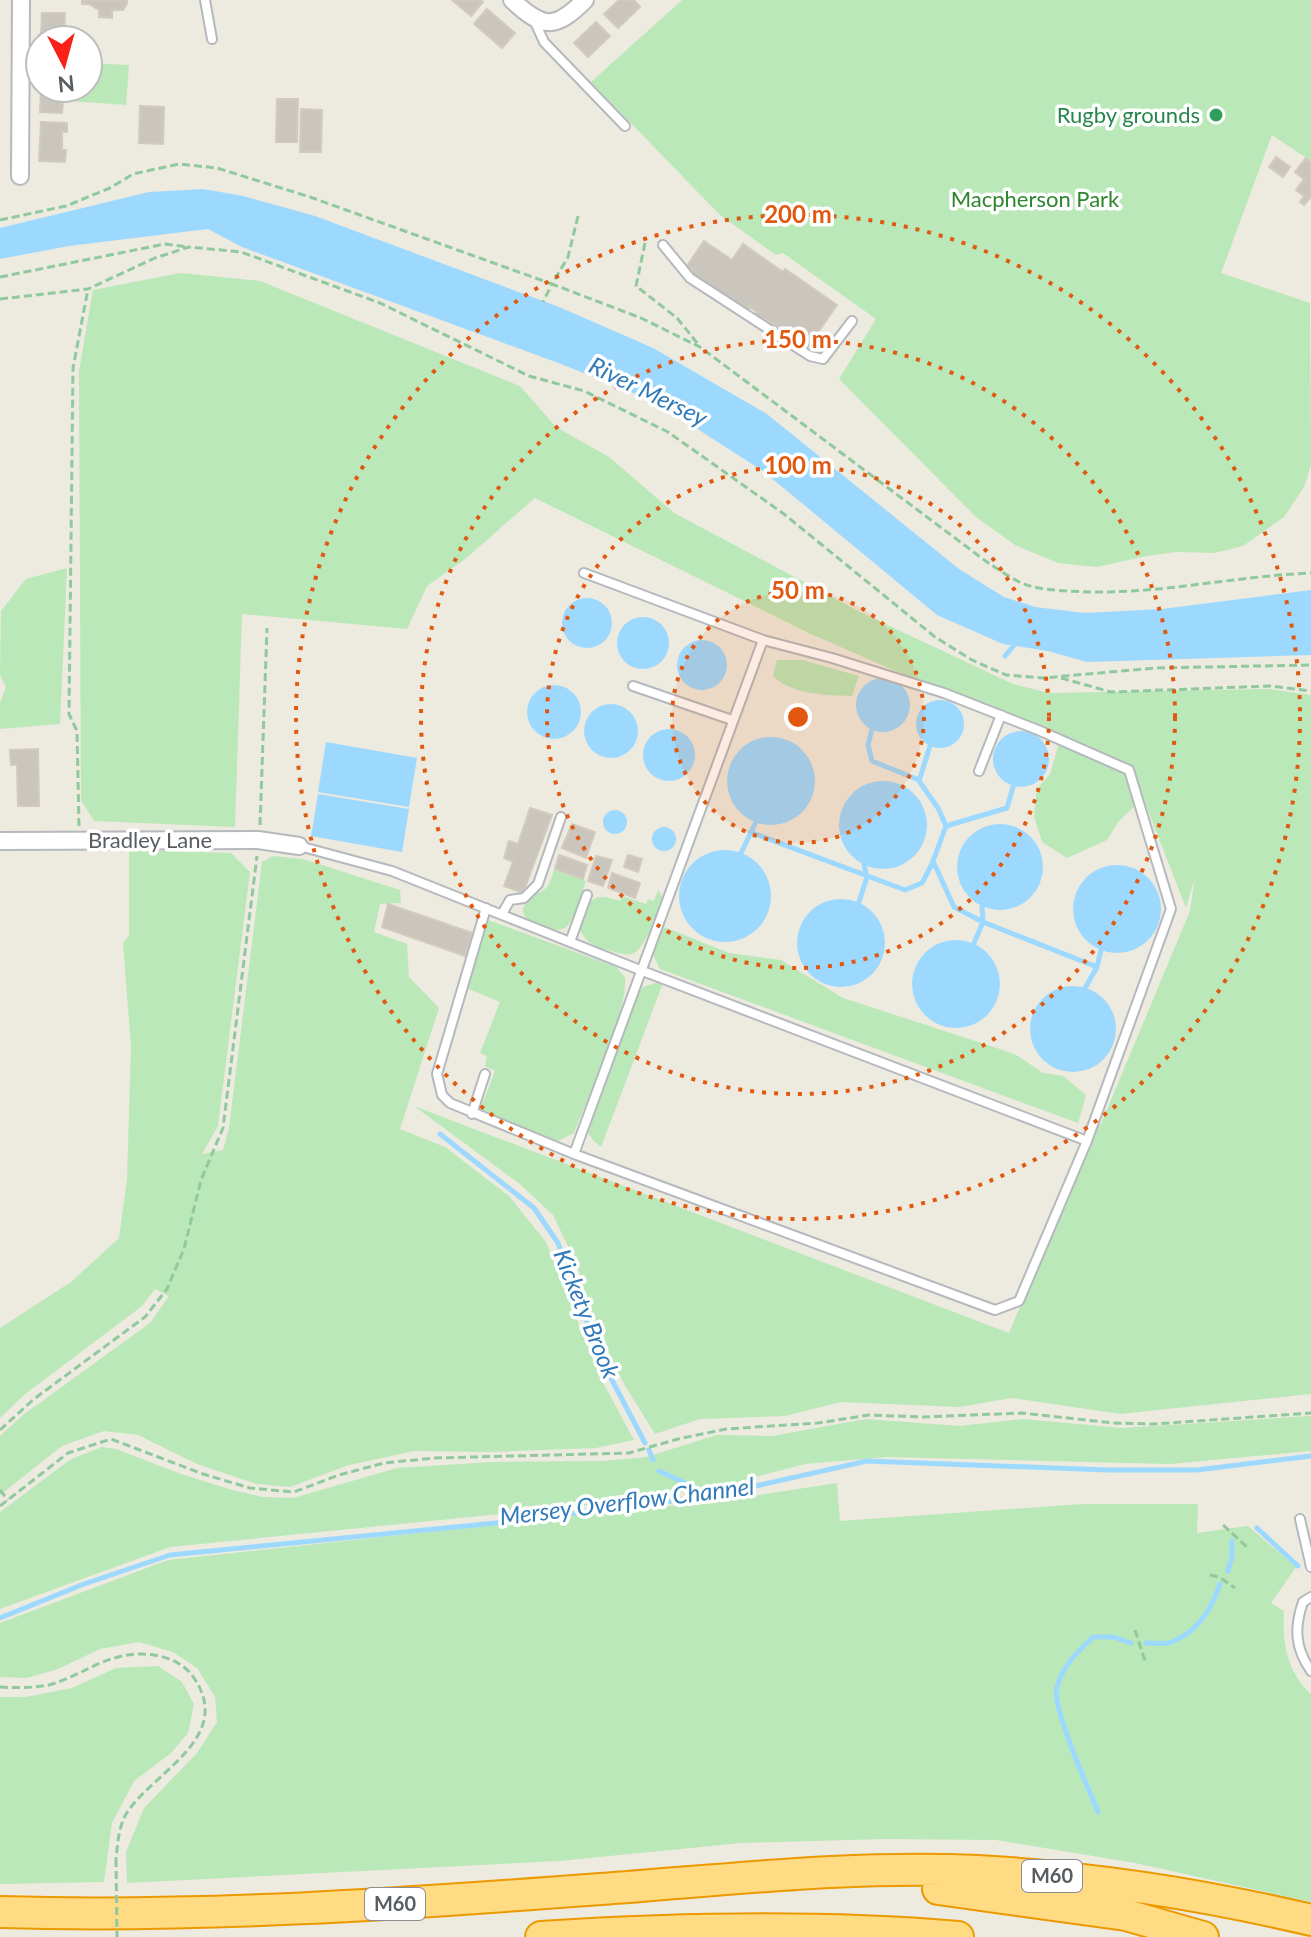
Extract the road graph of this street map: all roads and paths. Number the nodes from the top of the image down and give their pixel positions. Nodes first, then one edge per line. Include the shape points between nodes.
1 (21, 0) edge
2 (205, 0) edge
3 (512, 0) edge
4 (585, 0) edge
5 (534, 19) junction
6 (212, 39) dead end
7 (625, 126) dead end
8 (20, 176) dead end
9 (578, 216) dead end
10 (0, 220) edge
11 (645, 243) dead end
12 (663, 245) dead end
13 (189, 247) junction
14 (0, 277) edge
15 (552, 284) junction
16 (88, 289) junction
17 (0, 299) edge
18 (543, 302) dead end
19 (852, 321) dead end
20 (700, 347) junction
21 (584, 573) dead end
22 (1311, 573) edge
23 (267, 628) dead end
24 (763, 640) junction
25 (1311, 665) edge
26 (1058, 677) junction
27 (633, 686) dead end
28 (1311, 691) edge
29 (1001, 715) junction
30 (732, 720) junction
31 (979, 771) dead end
32 (561, 817) dead end
33 (258, 840) junction
34 (0, 841) edge
35 (79, 841) junction
36 (299, 846) joint
37 (587, 895) dead end
38 (486, 908) junction
39 (502, 914) junction
40 (570, 942) junction
41 (640, 970) junction
42 (485, 1074) dead end
43 (472, 1114) junction
44 (1087, 1141) junction
45 (574, 1154) junction
46 (1311, 1413) edge
47 (0, 1430) edge
48 (0, 1490) edge
49 (8, 1500) junction
50 (0, 1506) edge
51 (1300, 1519) dead end
52 (1223, 1525) dead end
53 (1247, 1547) dead end
54 (1311, 1567) edge
55 (1210, 1575) dead end
56 (1235, 1588) dead end
57 (1311, 1597) edge
58 (1135, 1630) dead end
59 (1145, 1661) dead end
60 (1311, 1671) edge
61 (0, 1687) edge
62 (789, 1876) junction
63 (0, 1912) edge
64 (1311, 1920) edge
65 (117, 1937) edge
66 (541, 1937) edge
67 (958, 1937) edge
68 (1203, 1937) edge

1 - 8 street
2 - 6 lane
3 - 5 street
4 - 5 street via 563,21
5 - 7 lane via 544,42
9 - 15 path via 568,257
10 - 15 path via 66,206 133,174 179,164 217,168
11 - 20 path via 636,286 677,318
12 - 19 lane via 690,278 810,356 823,359
13 - 14 path via 165,244
13 - 16 path
13 - 26 path via 241,252 380,303 529,376 584,391 668,432 784,514 935,637 1006,675
15 - 18 path
15 - 20 path
16 - 17 path
16 - 35 path via 73,368 69,714 77,731
20 - 22 path via 987,562 1027,586 1131,593
21 - 24 lane
23 - 33 path
24 - 29 lane
24 - 30 lane
25 - 26 path via 1155,668
26 - 28 path via 1111,692 1270,686
27 - 30 lane
29 - 31 lane
29 - 44 lane via 1129,770 1171,909
30 - 41 lane
32 - 39 lane via 538,884 524,898 510,900
33 - 35 street, Bradley Lane
33 - 36 street, Bradley Lane
33 - 47 path via 223,1128 167,1289 145,1317
34 - 35 street, Bradley Lane
36 - 38 lane via 392,871
37 - 40 lane
38 - 39 lane
38 - 43 lane via 437,1074 442,1095
39 - 40 lane
40 - 41 lane
41 - 44 lane
41 - 45 lane
42 - 43 lane
43 - 45 lane
44 - 45 lane via 1019,1301 995,1310
46 - 49 path via 1154,1424 1022,1413 869,1415 726,1429 629,1453 384,1463 294,1492 250,1488 111,1439 68,1453
48 - 49 path
49 - 50 path
51 - 54 lane
52 - 53 path
55 - 56 path
57 - 60 lane via 1303,1602 1296,1631 1299,1651
58 - 59 path
61 - 65 path, bridge via 49,1685 124,1655 163,1657 192,1675 203,1700 205,1719 199,1733 187,1753 123,1819 116,1859
62 - 63 highway, M60 via 308,1909
62 - 64 highway, M60 via 908,1870 1098,1880
62 - 68 highway, M60 via 970,1891 1126,1915
66 - 67 highway via 768,1929

